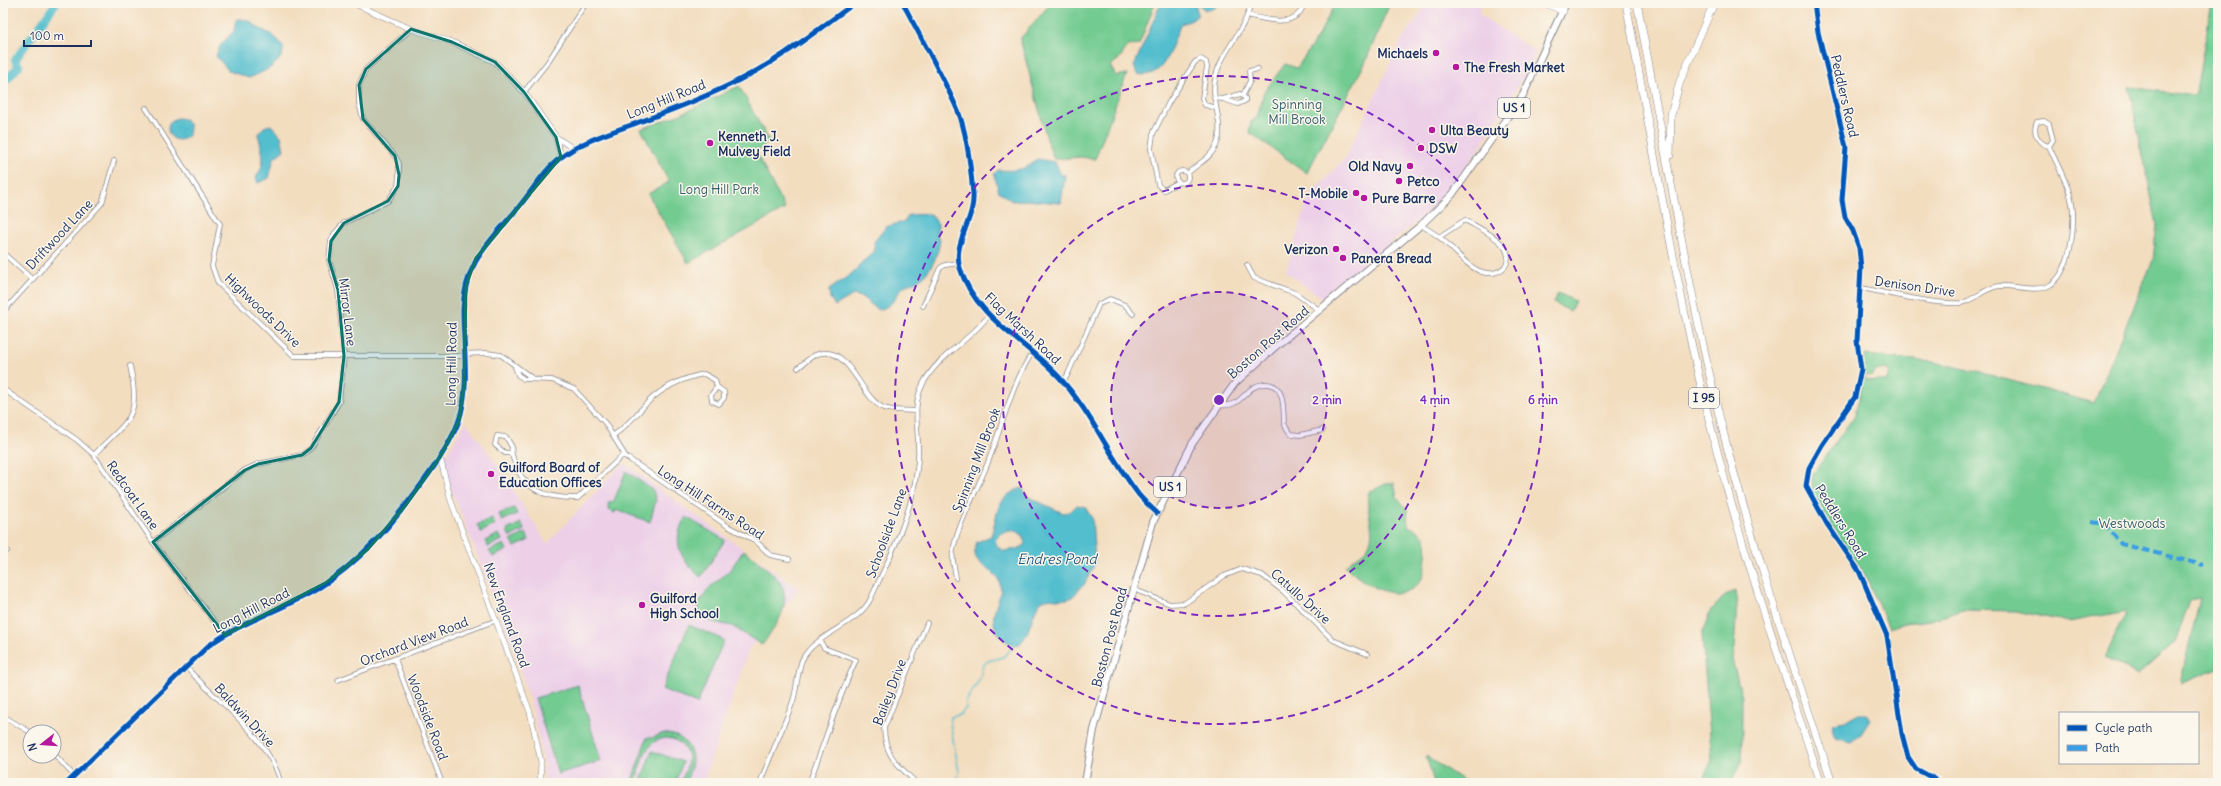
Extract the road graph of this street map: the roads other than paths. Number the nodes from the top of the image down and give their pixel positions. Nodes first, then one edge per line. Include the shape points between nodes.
1 (6, 3) edge
2 (352, 3) edge
3 (586, 3) edge
4 (855, 3) edge
5 (903, 3) edge
6 (1251, 3) edge
7 (1304, 3) edge
8 (1546, 3) edge
9 (1566, 3) edge
10 (1626, 3) edge
11 (1638, 3) edge
12 (1714, 3) edge
13 (1814, 3) edge
14 (3, 6) edge
15 (1563, 11) junction
16 (1248, 15) junction
17 (410, 29) junction
18 (1258, 69) dead end
19 (524, 92) junction
20 (1243, 95) junction
21 (1214, 98) junction
22 (1223, 99) junction
23 (146, 108) dead end
24 (1216, 108) junction
25 (556, 137) junction
26 (2049, 146) junction
27 (574, 148) junction
28 (561, 157) junction
29 (114, 161) dead end
30 (1670, 171) junction
31 (1188, 173) junction
32 (1179, 182) junction
33 (1421, 225) junction
34 (1439, 237) junction
35 (3, 253) edge
36 (959, 263) junction
37 (1247, 265) dead end
38 (32, 279) junction
39 (1861, 288) junction
40 (923, 306) dead end
41 (1321, 311) junction
42 (3, 312) edge
43 (1133, 314) dead end
44 (989, 315) junction
45 (1032, 353) junction
46 (464, 355) junction
47 (344, 356) junction
48 (130, 366) dead end
49 (798, 368) dead end
50 (1062, 382) junction
51 (716, 387) dead end
52 (3, 389) edge
53 (1218, 405) junction
54 (914, 411) junction
55 (1323, 430) dead end
56 (614, 435) junction
57 (510, 453) junction
58 (624, 454) junction
59 (94, 455) junction
60 (440, 457) junction
61 (1157, 513) junction
62 (153, 542) junction
63 (789, 559) dead end
64 (956, 578) dead end
65 (1132, 589) junction
66 (497, 620) junction
67 (927, 623) dead end
68 (225, 635) junction
69 (820, 641) junction
70 (1367, 654) dead end
71 (395, 659) junction
72 (186, 666) junction
73 (338, 680) dead end
74 (3, 716) edge
75 (22, 727) edge
76 (62, 763) edge
77 (74, 776) junction
78 (68, 783) edge
79 (281, 783) edge
80 (442, 783) edge
81 (540, 783) edge
82 (760, 783) edge
83 (809, 783) edge
84 (916, 783) edge
85 (1085, 783) edge
86 (1821, 783) edge
87 (1832, 783) edge
88 (1942, 783) edge

1 - 14 main road
2 - 17 street
3 - 19 street
4 - 27 street, Long Hill Road via 787,52 740,80
5 - 36 street, Flag Marsh Road via 958,112 965,141 973,196 972,212 958,249
6 - 16 street
7 - 16 street via 1295,18 1266,20
8 - 15 highway
9 - 15 main road, Boston Post Road / US 1
10 - 86 highway, I 95 via 1694,353 1715,446 1752,575
11 - 30 highway, I 95
12 - 30 highway via 1686,63 1671,115
13 - 39 street, Peddlers Road via 1818,32 1846,147 1842,200 1844,217 1854,231 1859,248
15 - 33 main road, Boston Post Road / US 1 via 1523,95 1452,195
16 - 21 street via 1218,67 1213,89
17 - 19 street via 452,42 495,62
17 - 47 street, Mirror Lane via 366,69 359,85 359,104 363,119 395,156 399,163 399,175 398,186 388,201 344,223 334,234 329,260 338,290
18 - 20 street via 1249,71 1250,81
19 - 25 street
20 - 22 street
20 - 22 street via 1245,101 1241,103
21 - 22 street
21 - 24 street
23 - 47 street, Highwoods Drive via 220,224 212,266 218,283 294,356
24 - 31 street via 1219,133 1217,145 1211,155
24 - 32 street via 1205,105 1202,98 1207,67 1206,62 1201,59 1196,62 1169,102 1151,140 1158,186 1164,190
25 - 27 street
25 - 28 street
26 - 26 street, Denison Drive via 2053,140 2049,124 2044,121 2037,122 2034,128 2035,135
26 - 39 street, Denison Drive via 2074,211 2070,250 2063,272 2057,279 2046,287 1999,286 1985,290 1962,303
27 - 28 street, Long Hill Road
28 - 46 street, Long Hill Road via 548,169 485,246 473,265 464,295
29 - 38 street, Driftwood Lane via 102,203
30 - 87 highway, I 95 via 1705,352 1728,450 1763,572
31 - 32 street via 1187,182
31 - 32 street via 1179,172 1176,177
33 - 34 street
33 - 41 main road, Boston Post Road / US 1
34 - 34 street via 1481,271 1494,274 1506,265 1508,257 1502,243 1465,220
35 - 38 street
36 - 40 street via 940,268
36 - 44 street, Flag Marsh Road via 968,289
37 - 41 street via 1254,278 1295,293
38 - 42 street, Driftwood Lane
39 - 88 street, Peddlers Road via 1857,341 1861,369 1855,397 1809,468 1806,486 1827,524 1859,570 1887,636 1908,757 1916,769
41 - 53 main road, Boston Post Road / US 1 via 1235,383
43 - 50 street via 1125,305 1110,299 1099,304
44 - 45 street, Flag Marsh Road
44 - 54 street, Schoolside Lane via 979,328 931,369
45 - 50 street, Flag Marsh Road
45 - 64 street, Spinning Mill Brook via 1024,365 952,552
46 - 47 street, Highwoods Drive
46 - 56 street, Long Hill Farms Road via 501,355 532,378 552,380 574,389
46 - 60 street, Long Hill Road via 461,412 453,434
47 - 62 street, Mirror Lane via 339,402 311,448 302,455 258,464 245,470
48 - 59 street via 135,396 132,414
49 - 54 street via 816,355 830,353 846,362 865,391 884,408
50 - 61 street, Flag Marsh Road via 1093,423 1136,492
51 - 56 street via 715,380 704,374 690,377 664,389 648,402 634,420
52 - 59 street, Redcoat Lane via 77,440
53 - 55 street via 1229,407 1256,387 1272,385 1284,399 1284,423 1291,434 1300,436
53 - 61 main road, Boston Post Road / US 1 via 1192,444
54 - 69 street, Schoolside Lane via 918,447 914,482 902,526 870,601 853,618
56 - 58 street, Long Hill Farms Road
57 - 57 street via 505,453 495,445 497,436 506,436 512,447
57 - 58 street via 519,476 526,485 562,498 578,498
58 - 63 street, Long Hill Farms Road via 729,527 756,542 770,555
59 - 62 street, Redcoat Lane
60 - 66 street, New England Road via 451,501
60 - 68 street, Long Hill Road via 389,527 350,565 316,589
61 - 65 main road, Boston Post Road / US 1
62 - 68 street, Redcoat Lane
65 - 70 street, Catullo Drive via 1170,604 1184,603 1224,576 1242,569 1262,575 1283,591 1333,640
65 - 85 main road, Boston Post Road / US 1 via 1094,730
66 - 71 street, Orchard View Road
66 - 81 street, New England Road via 532,718 541,762
67 - 84 street, Bailey Drive via 884,728 884,745 893,760
68 - 72 street, Long Hill Road
69 - 82 street, Schoolside Lane via 802,660 793,700
69 - 83 street via 824,648 856,660 837,701
71 - 73 street, Orchard View Road
71 - 80 street, Woodside Road
72 - 77 street, Long Hill Road
72 - 79 street, Baldwin Drive via 261,744 273,762
74 - 75 street
76 - 77 street
77 - 78 street, Long Hill Road

